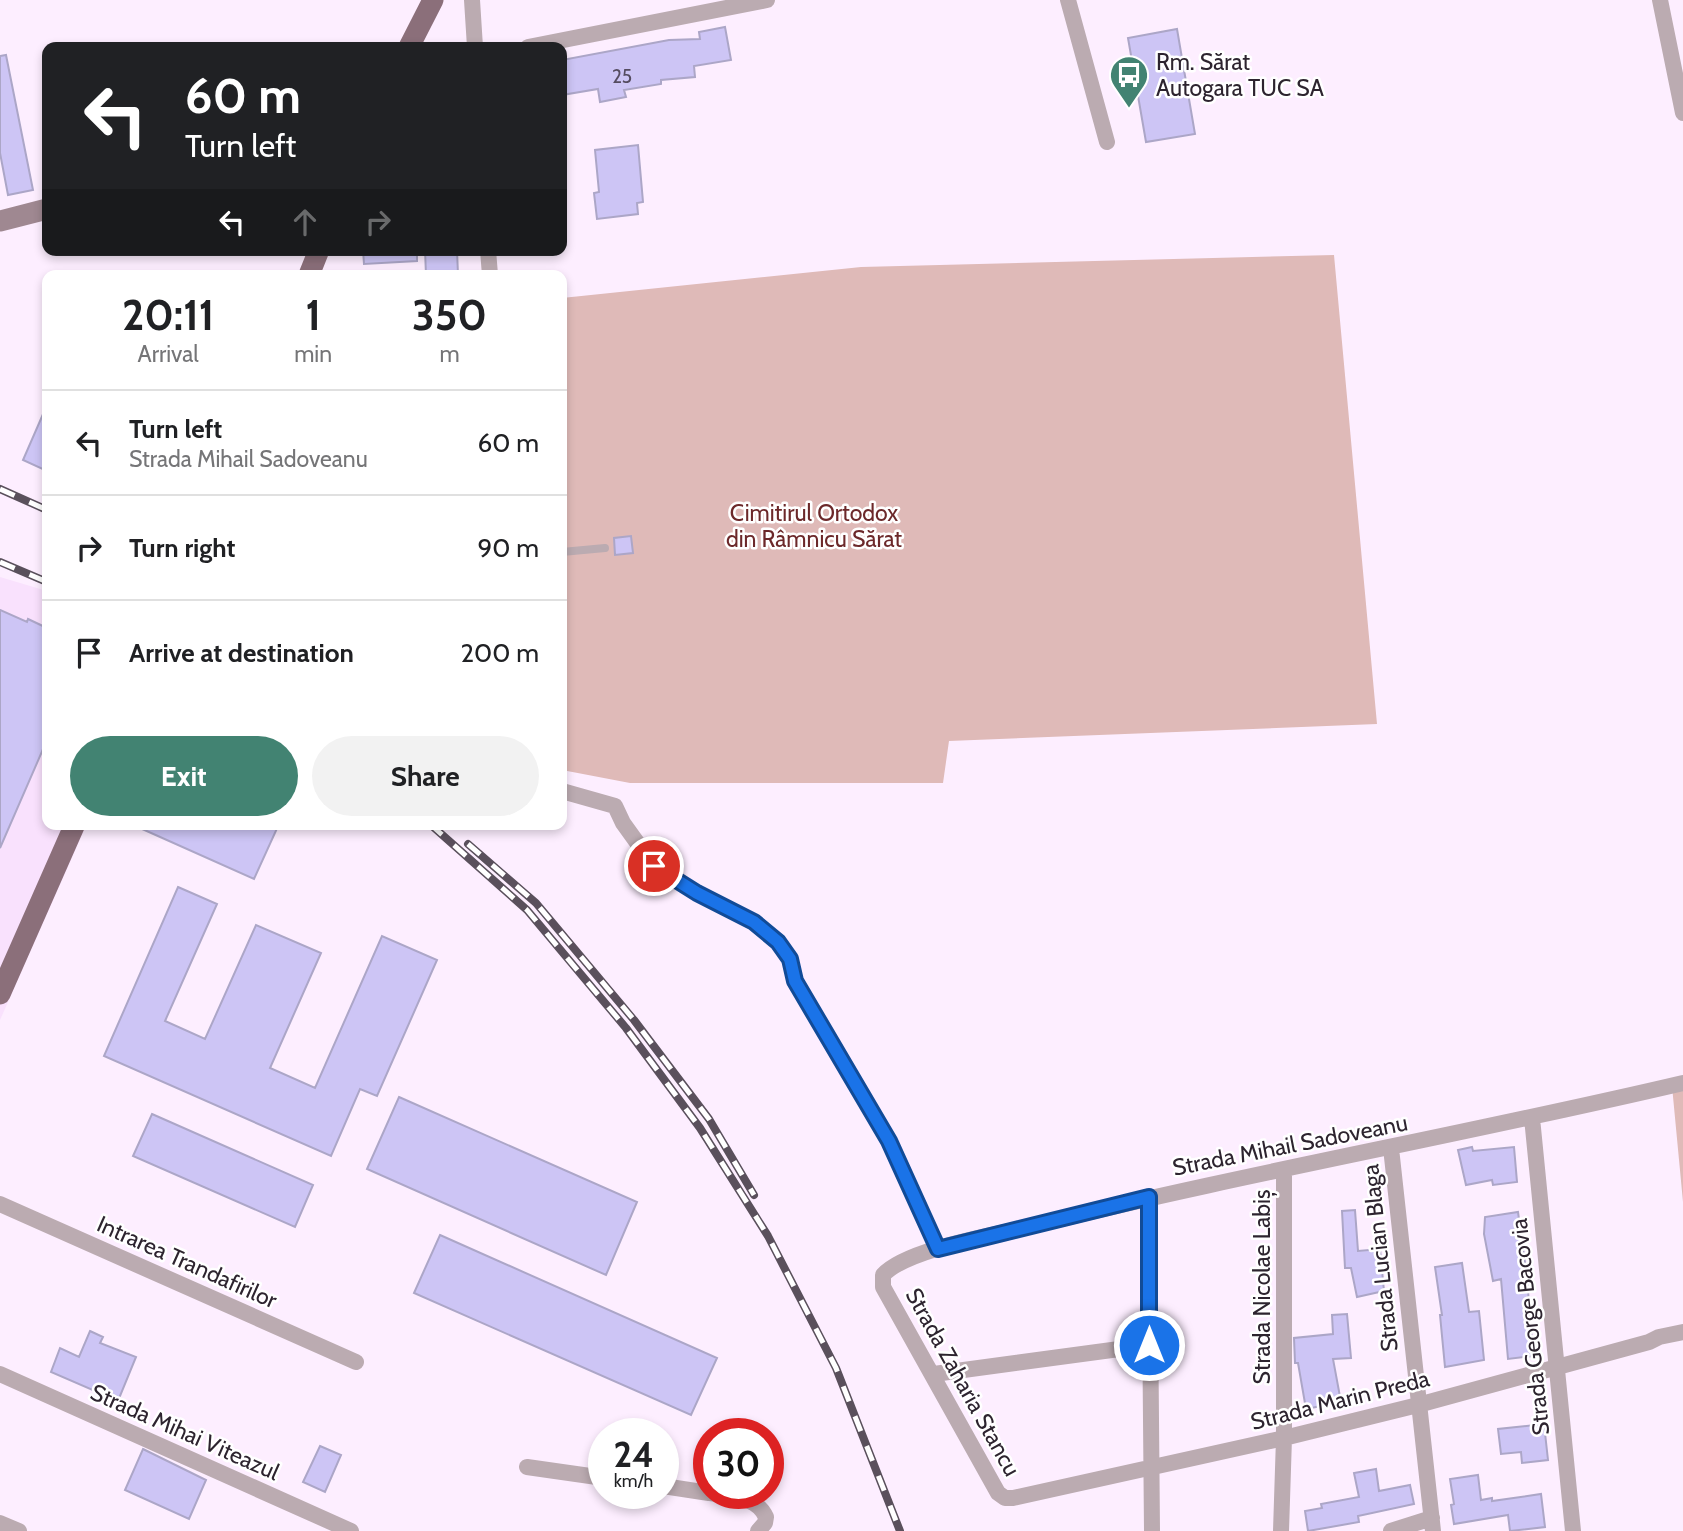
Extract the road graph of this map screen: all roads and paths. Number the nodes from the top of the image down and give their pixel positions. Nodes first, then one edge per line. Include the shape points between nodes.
1 (433, 0) edge
2 (472, 0) edge
3 (766, 0) edge
4 (1068, 0) edge
5 (1660, 0) edge
6 (1675, 34) edge
7 (411, 42) edge
8 (475, 42) edge
9 (553, 42) edge
10 (1683, 113) edge
11 (1107, 142) dead end
12 (42, 210) edge
13 (0, 221) edge
14 (605, 548) dead end
15 (567, 552) edge
16 (567, 792) edge
17 (72, 830) edge
18 (0, 994) edge
19 (1683, 1083) edge
20 (1532, 1118) junction
21 (1391, 1148) junction
22 (1284, 1170) junction
23 (1149, 1197) junction
24 (0, 1204) edge
25 (938, 1249) junction
26 (884, 1287) joint
27 (1683, 1332) edge
28 (1149, 1345) junction
29 (356, 1362) dead end
30 (1558, 1368) junction
31 (0, 1374) edge
32 (934, 1374) junction
33 (1418, 1405) junction
34 (1284, 1438) junction
35 (527, 1467) dead end
36 (1151, 1467) junction
37 (588, 1476) edge
38 (1005, 1497) joint
39 (761, 1509) edge
40 (0, 1523) edge
41 (1432, 1525) edge
42 (19, 1531) edge
43 (351, 1531) edge
44 (758, 1531) edge
45 (1152, 1531) edge
46 (1281, 1531) edge
47 (1391, 1531) edge
48 (1573, 1531) edge

1 - 7 main road
2 - 8 street
3 - 9 street
4 - 11 street
5 - 6 street
6 - 10 street
12 - 13 street
14 - 15 lane
16 - 25 street via 615,806 654,866 754,922 778,942 790,959 795,981 889,1141
17 - 18 main road
19 - 20 street, Strada Mihail Sadoveanu
20 - 21 street, Strada Mihail Sadoveanu
20 - 30 street, Strada George Bacovia
21 - 22 street, Strada Mihail Sadoveanu
21 - 33 street, Strada Lucian Blaga
22 - 23 street, Strada Mihail Sadoveanu
22 - 34 street, Strada Nicolae Labiș
23 - 25 street, Strada Mihail Sadoveanu
23 - 28 street
24 - 29 street, Intrarea Trandafirilor
25 - 26 street, Strada Mihail Sadoveanu via 890,1267 883,1275
26 - 32 street, Strada Zaharia Stancu
27 - 30 street, Strada Marin Preda
28 - 32 street
28 - 36 street
30 - 33 street, Strada Marin Preda
30 - 48 street, Strada George Bacovia
31 - 43 street, Strada Mihai Viteazul
32 - 38 street, Strada Zaharia Stancu via 998,1493
33 - 34 street, Strada Marin Preda
33 - 41 street, Strada Lucian Blaga
34 - 36 street, Strada Marin Preda
34 - 46 street, Strada Nicolae Labiș
35 - 37 street
36 - 38 street, Strada Marin Preda via 1023,1497
36 - 45 street
39 - 44 street via 766,1517
40 - 42 street
41 - 47 street

